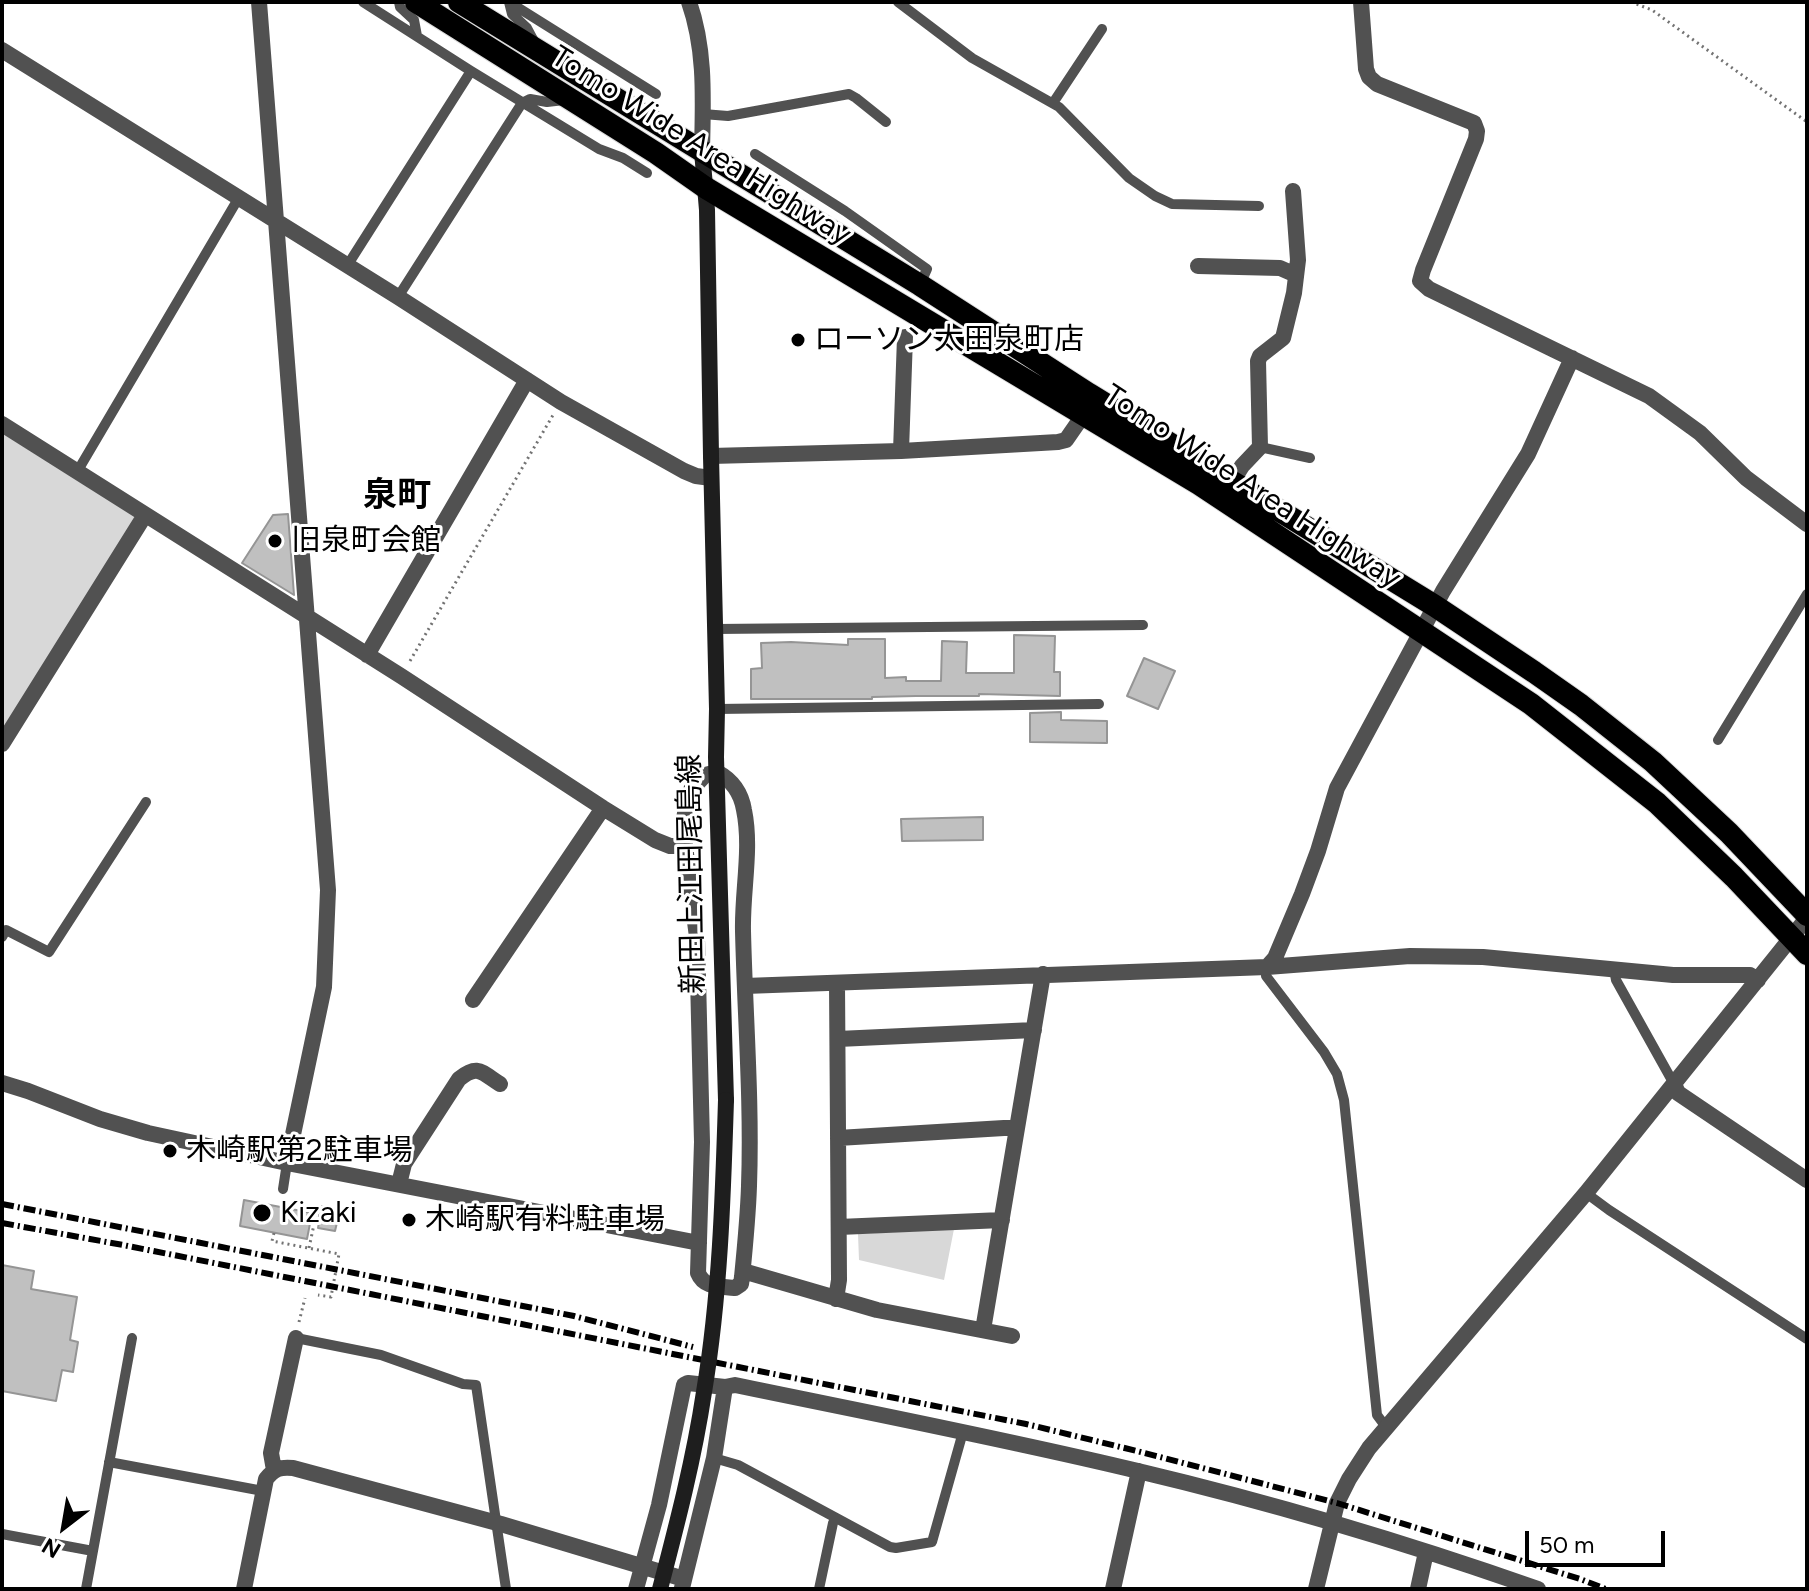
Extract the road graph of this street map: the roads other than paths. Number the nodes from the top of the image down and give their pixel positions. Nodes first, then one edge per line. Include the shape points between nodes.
1 (259, 2) edge
2 (363, 2) edge
3 (399, 2) edge
4 (416, 2) edge
5 (459, 2) edge
6 (509, 2) edge
7 (689, 2) edge
8 (898, 2) edge
9 (1361, 2) edge
10 (1102, 29) dead end
11 (417, 36) junction
12 (2, 50) edge
13 (539, 51) junction
14 (471, 71) junction
15 (656, 94) dead end
16 (569, 99) junction
17 (522, 103) junction
18 (1053, 103) junction
19 (703, 114) junction
20 (886, 122) dead end
21 (702, 151) junction
22 (755, 154) dead end
23 (647, 173) dead end
24 (706, 188) junction
25 (1293, 191) dead end
26 (238, 199) junction
27 (1259, 206) dead end
28 (845, 211) junction
29 (276, 223) junction
30 (832, 231) junction
31 (347, 266) junction
32 (1198, 266) dead end
33 (1296, 275) junction
34 (920, 285) junction
35 (398, 297) junction
36 (905, 337) dead end
37 (1572, 358) junction
38 (527, 380) junction
39 (1084, 414) junction
40 (2, 424) edge
41 (1260, 447) junction
42 (901, 451) junction
43 (711, 456) junction
44 (1310, 458) dead end
45 (77, 472) junction
46 (711, 478) junction
47 (1232, 482) junction
48 (145, 515) junction
49 (1807, 524) edge
50 (1330, 542) junction
51 (1807, 594) edge
52 (1435, 606) junction
53 (308, 618) junction
54 (1143, 625) dead end
55 (715, 629) junction
56 (1422, 632) junction
57 (367, 655) junction
58 (1099, 704) dead end
59 (717, 709) junction
60 (1718, 740) dead end
61 (2, 744) edge
62 (717, 772) junction
63 (146, 802) dead end
64 (603, 808) junction
65 (685, 846) junction
66 (1807, 917) edge
67 (2, 937) edge
68 (1800, 946) edge
69 (1267, 967) junction
70 (1614, 969) junction
71 (1043, 974) junction
72 (1758, 980) junction
73 (837, 983) junction
74 (745, 986) junction
75 (473, 1000) dead end
76 (1034, 1030) junction
77 (838, 1039) junction
78 (2, 1083) edge
79 (500, 1084) dead end
80 (1674, 1084) junction
81 (1017, 1128) junction
82 (838, 1138) junction
83 (287, 1163) junction
84 (1807, 1180) edge
85 (399, 1184) junction
86 (283, 1189) dead end
87 (1586, 1193) junction
88 (1002, 1220) junction
89 (839, 1227) junction
90 (699, 1243) junction
91 (743, 1271) junction
92 (836, 1299) junction
93 (983, 1330) junction
94 (1012, 1336) dead end
95 (132, 1338) dead end
96 (296, 1338) joint
97 (1807, 1339) edge
98 (725, 1387) junction
99 (1386, 1427) junction
100 (963, 1432) junction
101 (714, 1458) junction
102 (109, 1462) junction
103 (274, 1470) junction
104 (1139, 1471) junction
105 (263, 1491) junction
106 (836, 1518) junction
107 (1331, 1522) junction
108 (497, 1523) junction
109 (2, 1534) edge
110 (93, 1551) junction
111 (1426, 1552) junction
112 (643, 1566) junction
113 (683, 1584) edge
114 (86, 1589) edge
115 (244, 1589) edge
116 (506, 1589) edge
117 (636, 1589) edge
118 (660, 1589) edge
119 (819, 1589) edge
120 (1113, 1589) edge
121 (1316, 1589) edge
122 (1418, 1589) edge
123 (1538, 1589) edge

1 - 29 street
2 - 11 lane
3 - 11 lane via 414,20
4 - 16 highway, Tomo Wide Area Highway
5 - 13 highway, Tomo Wide Area Highway
6 - 13 lane
6 - 15 lane
7 - 19 street via 699,37
8 - 18 lane via 972,58
9 - 37 street via 1369,77 1474,123 1477,131 1420,281
10 - 18 lane
11 - 14 lane
12 - 26 street
13 - 21 highway, Tomo Wide Area Highway
14 - 17 lane
14 - 31 lane
16 - 17 lane
16 - 24 highway, Tomo Wide Area Highway
17 - 23 lane
17 - 35 lane
18 - 27 lane via 1129,178 1164,201
19 - 20 lane via 728,116 849,94
19 - 21 street
21 - 24 main road, 新田上江田尾島線
21 - 30 highway, Tomo Wide Area Highway
22 - 28 lane
24 - 39 highway, Tomo Wide Area Highway
24 - 43 main road, 新田上江田尾島線
25 - 33 street
26 - 29 street
26 - 45 lane
28 - 30 lane
28 - 34 lane via 927,269
29 - 31 street
29 - 53 street
30 - 34 highway, Tomo Wide Area Highway
31 - 35 street
32 - 33 street via 1280,268
33 - 41 street via 1286,332 1258,361
34 - 47 highway, Tomo Wide Area Highway
35 - 38 street
36 - 42 street
37 - 49 street via 1649,396
37 - 52 street via 1528,454
38 - 46 street via 684,471
38 - 57 street
39 - 42 street via 1066,440
39 - 56 highway, Tomo Wide Area Highway
40 - 45 street
41 - 44 lane
41 - 47 street
42 - 43 street
43 - 46 main road, 新田上江田尾島線
45 - 48 street
46 - 55 main road, 新田上江田尾島線
47 - 50 highway, Tomo Wide Area Highway
48 - 53 street
48 - 61 street
50 - 52 highway, Tomo Wide Area Highway
50 - 56 highway via 1365,578 1414,610
51 - 60 lane
52 - 56 street
52 - 66 highway, Tomo Wide Area Highway via 1581,705 1653,762
53 - 57 street
53 - 83 street via 328,890 324,987
54 - 55 lane
55 - 59 main road, 新田上江田尾島線
56 - 68 highway, Tomo Wide Area Highway via 1531,704 1657,803
56 - 69 street via 1337,788 1302,894
57 - 64 street
58 - 59 lane
59 - 62 main road, 新田上江田尾島線
62 - 65 street via 705,775 691,790
62 - 74 street via 730,780 742,800 746,826
62 - 118 main road, 新田上江田尾島線, bridge via 726,1100 720,1250 705,1389
63 - 67 lane via 49,952 6,930
64 - 65 street via 655,840
64 - 75 street
65 - 90 street via 697,937
66 - 68 street
68 - 72 street
69 - 70 street via 1410,956
69 - 71 street
69 - 99 lane via 1266,976 1337,1074 1344,1100 1377,1415
70 - 72 street via 1750,975
70 - 80 lane
71 - 73 street
71 - 76 street
72 - 80 street
73 - 74 street
73 - 77 street
74 - 91 street via 749,1184
76 - 77 street
76 - 81 street
77 - 82 street
78 - 83 street via 148,1133
79 - 85 street via 479,1071 459,1079 404,1164
80 - 84 street via 1678,1093
80 - 87 street
81 - 82 street
81 - 88 street
82 - 89 street
83 - 85 street
83 - 86 lane
85 - 90 street
87 - 97 lane
87 - 99 street
88 - 89 street
88 - 93 street
89 - 92 street
90 - 91 street via 701,1281 735,1288
91 - 92 street
92 - 93 street
93 - 94 street
95 - 102 lane
96 - 103 street via 271,1453
96 - 108 lane via 381,1355 476,1385
98 - 100 street
98 - 101 street
98 - 112 street via 684,1385
99 - 107 street via 1349,1479
100 - 104 street
100 - 106 lane via 932,1542 890,1547
101 - 106 lane via 738,1465
101 - 113 street
102 - 105 lane
102 - 110 lane
103 - 105 street
103 - 108 street via 293,1468
104 - 107 street
104 - 120 street
105 - 115 street
106 - 119 lane
107 - 111 street
107 - 121 street
108 - 112 street
108 - 116 lane
109 - 110 lane
110 - 114 lane
111 - 122 street
111 - 123 street
112 - 113 street
112 - 117 street

